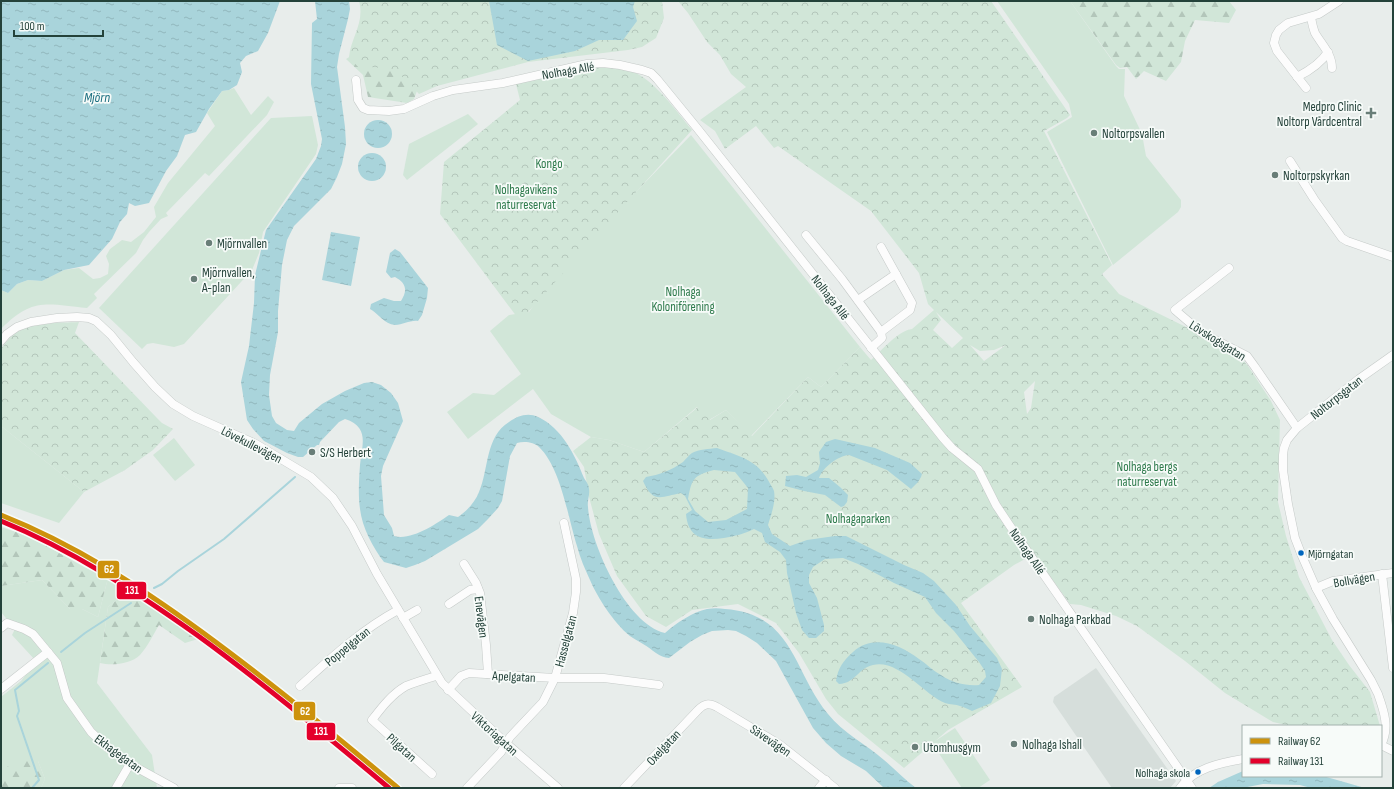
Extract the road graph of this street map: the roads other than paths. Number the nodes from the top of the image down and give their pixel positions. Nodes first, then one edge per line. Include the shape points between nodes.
1 (1339, 1) edge
2 (1311, 17) junction
3 (1328, 52) junction
4 (1332, 68) dead end
5 (1297, 77) junction
6 (356, 80) dead end
7 (1306, 88) dead end
8 (1290, 161) dead end
9 (806, 235) dead end
10 (881, 247) dead end
11 (1393, 257) edge
12 (1229, 268) dead end
13 (896, 274) junction
14 (858, 300) junction
15 (881, 332) junction
16 (1, 342) edge
17 (871, 348) junction
18 (1393, 355) edge
19 (1297, 428) junction
20 (564, 523) dead end
21 (464, 564) dead end
22 (1393, 573) edge
23 (1382, 574) junction
24 (478, 588) junction
25 (1316, 588) junction
26 (449, 604) dead end
27 (398, 610) junction
28 (417, 610) dead end
29 (1, 616) edge
30 (403, 618) junction
31 (4, 625) edge
32 (48, 652) junction
33 (1393, 668) edge
34 (488, 674) junction
35 (436, 676) junction
36 (556, 678) junction
37 (659, 685) dead end
38 (300, 686) dead end
39 (1, 690) edge
40 (448, 690) junction
41 (702, 706) joint
42 (1382, 742) edge
43 (507, 744) junction
44 (1382, 746) edge
45 (1393, 751) edge
46 (1242, 759) edge
47 (130, 764) junction
48 (432, 774) dead end
49 (826, 780) junction
50 (1186, 780) junction
51 (117, 788) edge
52 (174, 788) edge
53 (340, 788) edge
54 (352, 788) edge
55 (467, 788) edge
56 (558, 788) edge
57 (624, 788) edge
58 (819, 788) edge
59 (835, 788) edge
60 (1180, 788) edge
61 (1192, 788) edge

1 - 2 street
2 - 3 street via 1315,33
2 - 5 street via 1288,23 1276,35 1274,43
3 - 4 street
3 - 5 street via 1324,58
5 - 7 street
6 - 17 street, Nolhaga Allé via 358,100 363,108 389,111 404,110 433,96 453,90 503,83 587,64 612,64 651,73
8 - 11 street via 1342,238
9 - 14 street
10 - 13 street
12 - 19 street, Lövskogsgatan via 1175,310 1202,333 1247,356
13 - 14 street
13 - 15 street via 912,303 910,310
14 - 15 street
15 - 17 street via 882,338
16 - 27 street, Lövekullevägen via 17,327 31,322 77,317 96,321 173,404 192,416 256,444 301,470 319,484 333,498 352,526
17 - 50 street, Nolhaga Allé via 943,438 978,469 1010,526
18 - 19 street, Noltorpsgatan via 1359,378
19 - 25 street, Noltorpsgatan via 1285,445 1283,470 1293,530
20 - 36 street, Hasselgatan via 576,579 576,592
21 - 24 street, Enevägen
22 - 23 street, Bollvägen
23 - 25 street, Bollvägen via 1334,581
23 - 33 street
24 - 26 street via 470,590
24 - 34 street, Enevägen
25 - 42 street via 1378,694 1386,730
27 - 30 street, Lövekullevägen
27 - 38 street, Poppelgatan via 366,629
28 - 30 street
29 - 31 street
30 - 35 street, Lövekullevägen
31 - 32 street, Ekhagegatan via 33,634
32 - 39 street
32 - 47 street, Ekhagegatan via 57,663 66,698 73,708 107,748
34 - 36 street, Apelgatan
34 - 40 street, Apelgatan via 469,673 461,676
35 - 40 street, Viktoriagatan
35 - 48 street, Pilgatan via 399,690 372,720
36 - 37 street, Apelgatan via 604,678
36 - 43 street, Hasselgatan via 543,702
40 - 43 street, Viktoriagatan
41 - 49 street, Sävevägen via 713,705 759,731
41 - 57 street, Oxelgatan
43 - 55 street, Hasselgatan
43 - 56 street, Viktoriagatan
44 - 45 street
46 - 50 street via 1203,769
47 - 51 street
47 - 52 street, Ekhagegatan
49 - 58 street
49 - 59 street, Sävevägen
50 - 60 street
50 - 61 street, Nolhaga Allé
53 - 54 street

